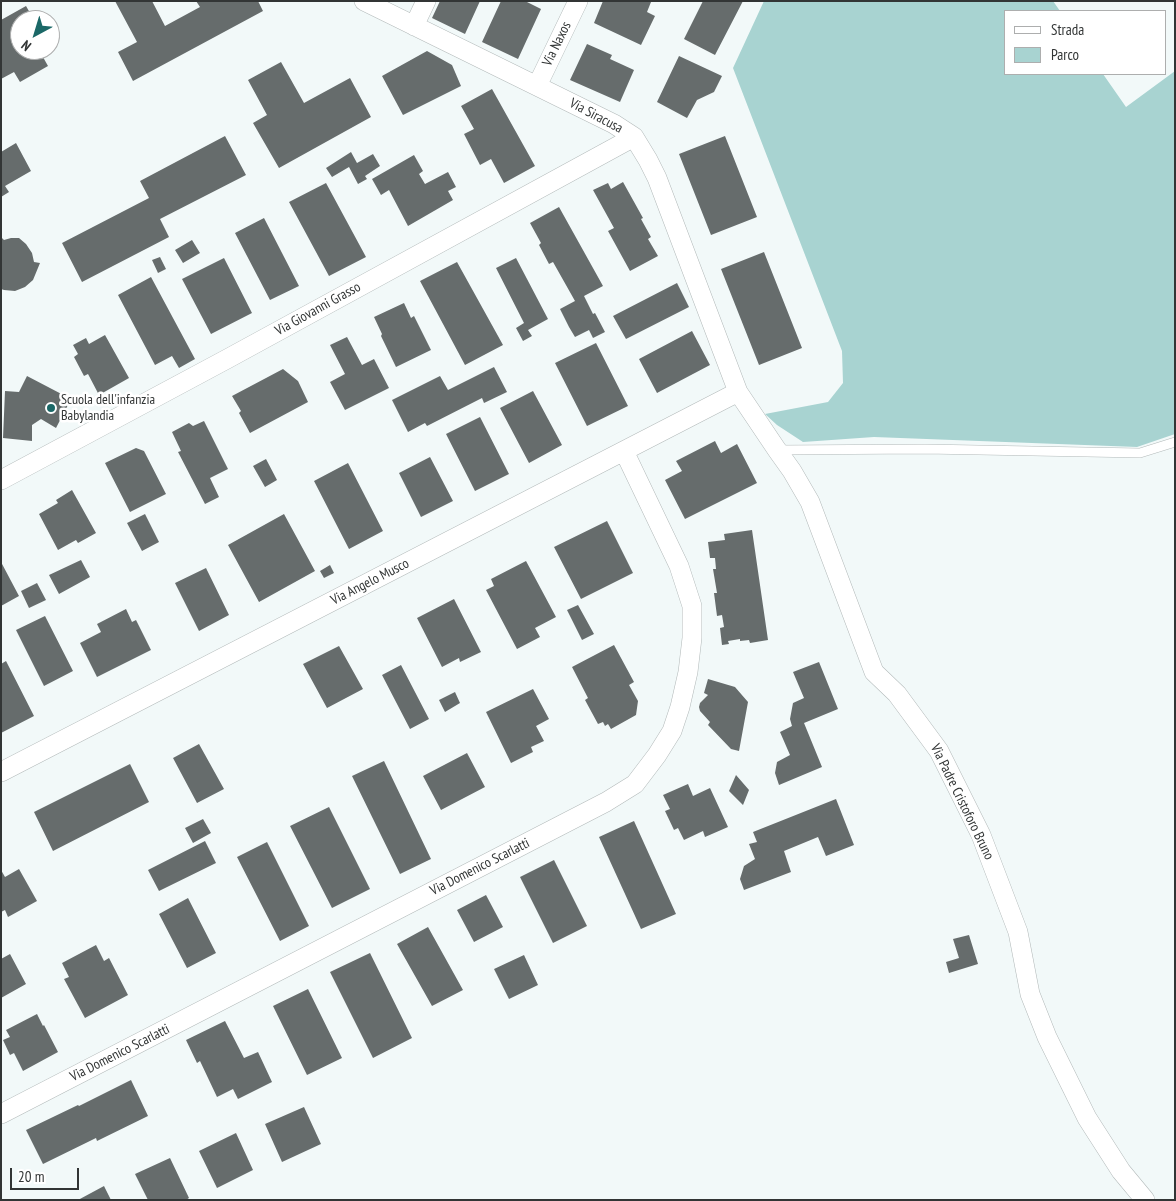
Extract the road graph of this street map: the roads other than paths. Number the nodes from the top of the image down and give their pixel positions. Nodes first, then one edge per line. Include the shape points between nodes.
1 (364, 1) edge
2 (426, 1) edge
3 (578, 1) edge
4 (414, 26) junction
5 (537, 86) junction
6 (634, 137) junction
7 (738, 392) junction
8 (1175, 442) edge
9 (777, 450) junction
10 (624, 451) junction
11 (1, 480) edge
12 (1, 772) edge
13 (1, 1114) edge
14 (1145, 1200) edge

1 - 4 street, Via Siracusa
2 - 4 street
3 - 5 street, Via Naxos
4 - 5 street, Via Siracusa
5 - 6 street, Via Siracusa
6 - 7 street, Via Siracusa via 657,178
6 - 11 street, Via Giovanni Grasso
7 - 9 street, Via Padre Cristoforo Bruno
7 - 10 street, Via Angelo Musco
8 - 9 lane via 1140,453
9 - 14 street, Via Padre Cristoforo Bruno via 810,502 874,672 897,694 940,751 982,835 1018,932 1030,994 1046,1037 1087,1118 1121,1171
10 - 12 street, Via Angelo Musco
10 - 13 street, Via Domenico Scarlatti via 679,566 692,606 688,672 680,707 672,731 635,784 606,802

